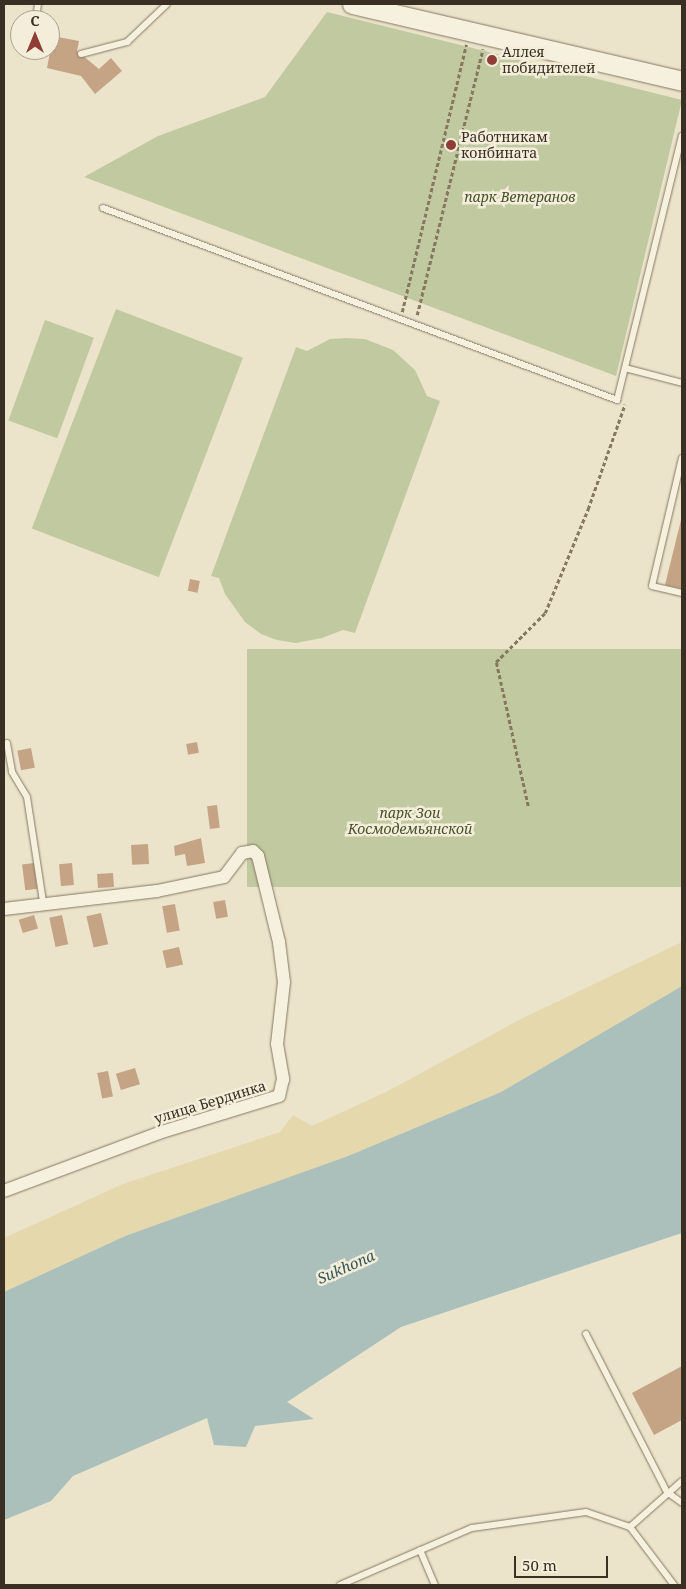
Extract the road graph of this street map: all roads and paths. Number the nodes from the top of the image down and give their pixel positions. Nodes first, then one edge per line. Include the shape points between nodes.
1 (166, 4) edge
2 (352, 4) edge
3 (478, 34) junction
4 (81, 54) dead end
5 (682, 82) edge
6 (682, 136) edge
7 (103, 208) dead end
8 (401, 318) junction
9 (414, 324) junction
10 (625, 368) junction
11 (682, 383) edge
12 (617, 400) junction
13 (682, 458) edge
14 (682, 593) edge
15 (7, 743) dead end
16 (528, 806) dead end
17 (43, 902) junction
18 (4, 909) edge
19 (4, 1191) edge
20 (586, 1334) dead end
21 (682, 1481) edge
22 (667, 1492) junction
23 (682, 1503) edge
24 (630, 1527) junction
25 (420, 1550) junction
26 (340, 1585) edge
27 (435, 1585) edge
28 (674, 1585) edge

1 - 4 lane via 127,42
2 - 3 main road
3 - 5 main road
3 - 8 path
3 - 9 path
6 - 10 lane
7 - 8 lane
8 - 9 lane
9 - 12 lane
10 - 11 lane
10 - 12 lane
12 - 16 path via 626,405 545,613 496,662
13 - 14 lane via 652,586
15 - 17 lane via 13,775 27,797
17 - 18 street, улица Бердинка
17 - 19 street, улица Бердинка via 157,891 224,876 242,853 253,851 258,856 279,942 284,982 277,1044 283,1079 279,1096 159,1133
20 - 22 lane
21 - 22 lane
22 - 23 lane
22 - 24 lane
24 - 25 lane via 586,1512 472,1528
24 - 28 lane
25 - 26 lane
25 - 27 lane

